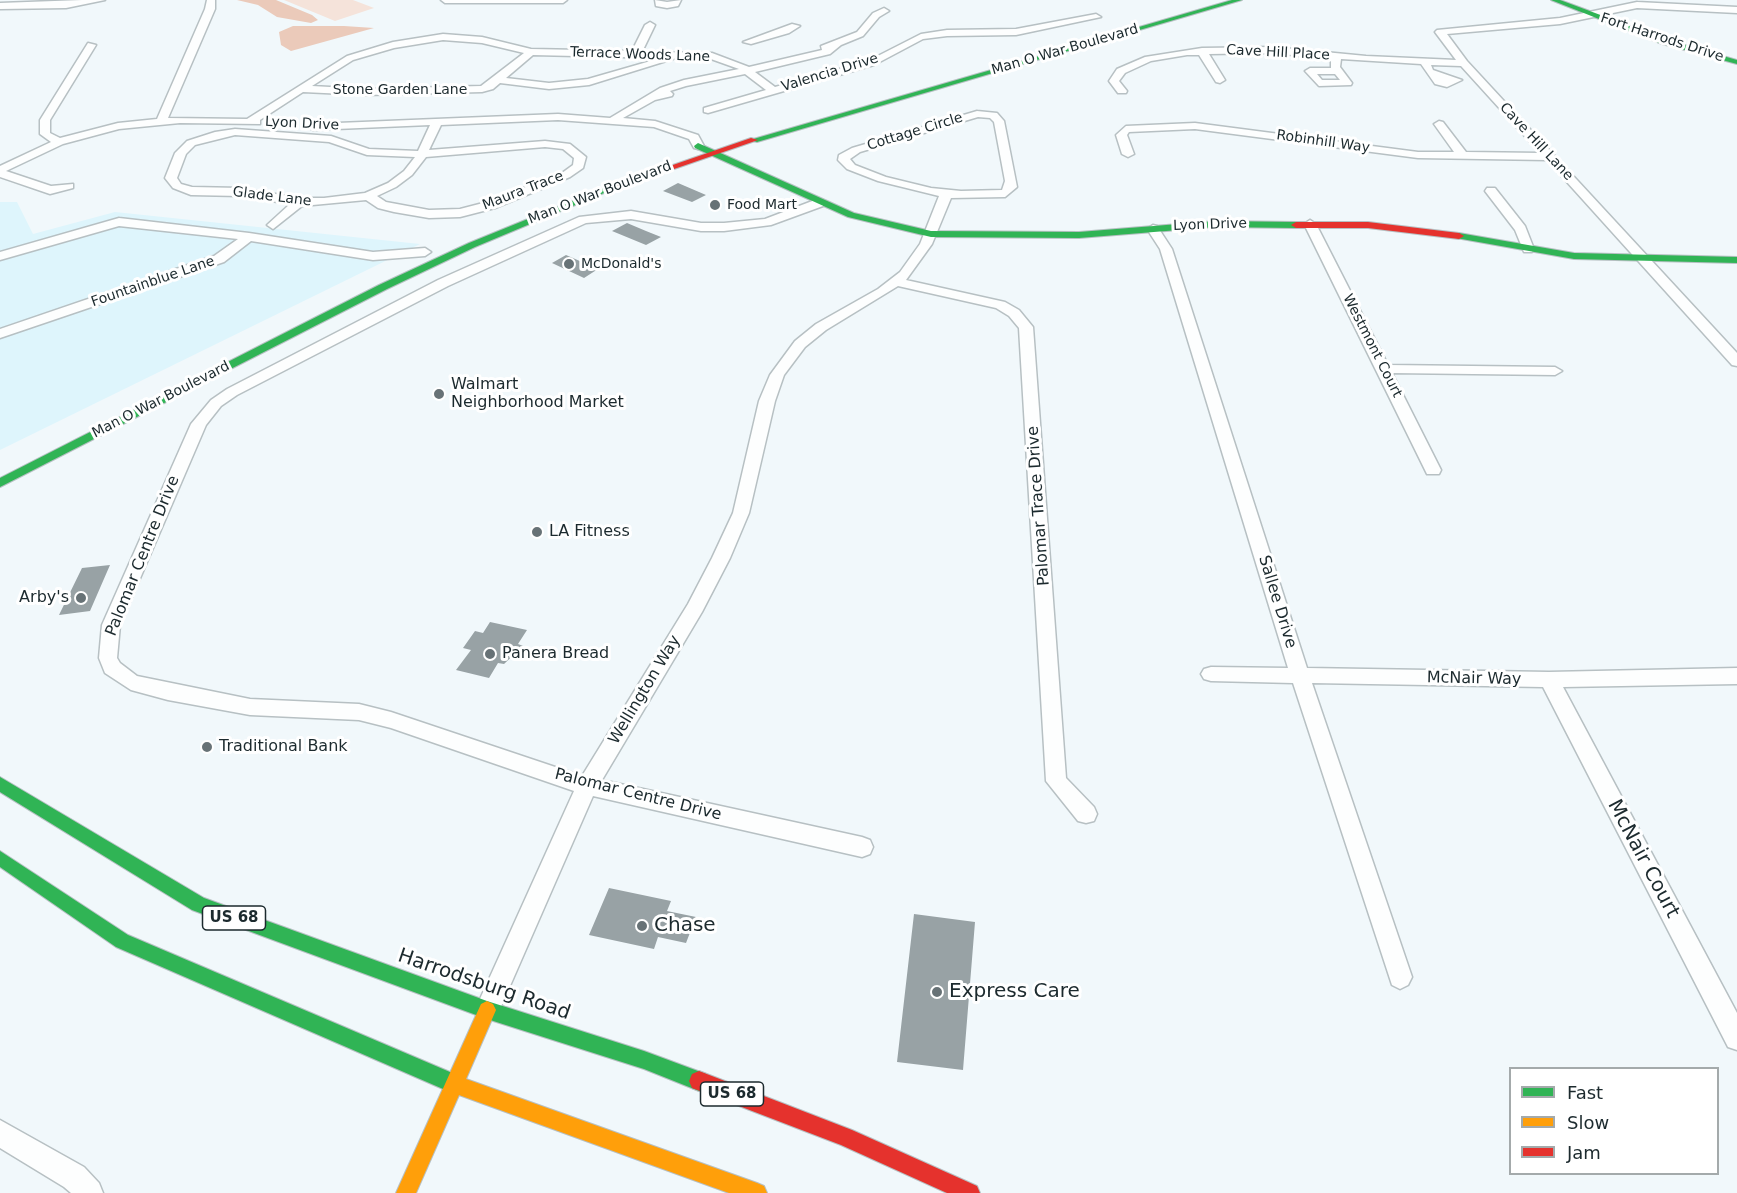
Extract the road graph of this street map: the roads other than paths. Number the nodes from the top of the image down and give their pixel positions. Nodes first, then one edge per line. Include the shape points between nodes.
1 (101, 0) edge
2 (211, 0) edge
3 (445, 0) edge
4 (562, 0) edge
5 (659, 0) edge
6 (677, 0) edge
7 (887, 0) edge
8 (1209, 0) edge
9 (1239, 0) edge
10 (1554, 0) edge
11 (1634, 2) edge
12 (0, 6) edge
13 (1737, 10) edge
14 (1591, 14) junction
15 (1096, 17) dead end
16 (650, 25) dead end
17 (795, 26) dead end
18 (752, 28) dead end
19 (748, 42) junction
20 (91, 45) dead end
21 (1202, 51) junction
22 (531, 52) junction
23 (636, 53) junction
24 (686, 54) junction
25 (1336, 57) junction
26 (728, 60) junction
27 (1424, 61) junction
28 (1737, 62) edge
29 (1464, 63) junction
30 (747, 69) junction
31 (1338, 70) dead end
32 (1429, 72) dead end
33 (497, 80) junction
34 (1220, 80) dead end
35 (300, 89) junction
36 (773, 91) junction
37 (1122, 91) dead end
38 (708, 110) dead end
39 (613, 120) junction
40 (161, 121) junction
41 (250, 121) junction
42 (437, 123) junction
43 (1439, 124) dead end
44 (59, 142) junction
45 (698, 146) junction
46 (713, 153) junction
47 (422, 154) junction
48 (1128, 154) dead end
49 (1462, 155) junction
50 (1550, 157) junction
51 (0, 171) edge
52 (69, 186) dead end
53 (1491, 190) dead end
54 (946, 194) junction
55 (368, 196) junction
56 (299, 202) junction
57 (819, 203) junction
58 (1310, 224) junction
59 (273, 225) dead end
60 (1153, 229) junction
61 (931, 234) junction
62 (249, 237) junction
63 (1528, 249) junction
64 (425, 252) junction
65 (0, 256) edge
66 (374, 256) junction
67 (1644, 259) junction
68 (1737, 260) edge
69 (387, 270) junction
70 (896, 282) junction
71 (307, 310) dead end
72 (0, 334) edge
73 (1737, 362) edge
74 (1384, 369) junction
75 (1555, 371) dead end
76 (1433, 470) dead end
77 (0, 483) edge
78 (1211, 674) dead end
79 (1300, 676) junction
80 (1737, 676) edge
81 (1549, 680) junction
82 (0, 784) edge
83 (587, 786) junction
84 (1086, 814) dead end
85 (862, 847) dead end
86 (0, 858) edge
87 (1400, 977) dead end
88 (487, 1010) junction
89 (1737, 1038) edge
90 (454, 1084) junction
91 (0, 1133) edge
92 (89, 1193) edge
93 (406, 1193) edge
94 (758, 1193) edge
95 (970, 1193) edge

1 - 12 street
2 - 40 street
3 - 4 street
5 - 6 street via 659,4 667,5
7 - 30 street via 877,24 827,52
8 - 45 main road, Man O War Boulevard
9 - 46 main road, Man O War Boulevard
10 - 14 main road, Fort Harrods Drive
11 - 13 street
11 - 14 street
14 - 28 main road, Fort Harrods Drive via 1665,42
14 - 29 street, Cave Hill Lane via 1546,23 1442,31 1441,36
15 - 36 street, Valencia Drive via 1016,32 930,35 908,42 871,63
16 - 23 street
17 - 19 street
18 - 19 street
19 - 26 street via 742,53
20 - 44 street via 45,120 45,134
21 - 25 street, Cave Hill Place via 1273,50
21 - 34 street
21 - 37 street, Cave Hill Place via 1159,56 1129,67 1114,79
22 - 23 street, Terrace Woods Lane
22 - 33 street, Stone Garden Lane
22 - 35 street, Stone Garden Lane via 474,38 412,41 350,58
23 - 24 street, Terrace Woods Lane
24 - 26 street, Terrace Woods Lane
24 - 33 street via 589,82 549,86
25 - 27 street, Cave Hill Place
25 - 31 street
26 - 30 street, Terrace Woods Lane
27 - 29 street, Cave Hill Place
27 - 32 street
29 - 50 street, Cave Hill Lane
30 - 36 street, Valencia Drive
30 - 39 street via 657,96
33 - 35 street, Stone Garden Lane via 486,88 471,90
35 - 41 street, Stone Garden Lane
36 - 38 street, Valencia Drive
39 - 42 street, Lyon Drive via 528,117
39 - 45 street, Lyon Drive
40 - 41 street, Lyon Drive
40 - 44 street, Lyon Drive via 118,126
41 - 42 street, Lyon Drive via 314,127
42 - 47 street, Glade Lane
43 - 49 street
44 - 51 street, Lyon Drive
45 - 46 main road, Lyon Drive
45 - 64 main road, Man O War Boulevard via 569,191
46 - 57 main road, Lyon Drive
46 - 77 main road, Man O War Boulevard via 598,192 472,245
47 - 55 street, Glade Lane via 400,180
47 - 55 street, Maura Trace via 545,144 572,149 581,161 566,175 460,213 429,214 394,208
47 - 56 street, Glade Lane via 376,153 331,139 228,132 204,137 186,147 171,178 177,186 191,191 240,192
48 - 49 street, Robinhill Way via 1121,135 1126,129 1195,126 1418,155
49 - 50 street, Robinhill Way
50 - 67 street, Cave Hill Lane
51 - 52 street via 47,193
53 - 63 street via 1521,229
54 - 54 street, Cottage Circle via 988,196 1009,191 1011,181 996,117 967,116 843,157 851,167 882,179
54 - 61 street
55 - 56 street, Glade Lane
56 - 59 street
57 - 61 main road, Lyon Drive via 870,221
57 - 83 street, Palomar Centre Drive via 767,222 724,227 701,227 631,214 583,220 443,283 232,392 216,403 199,424 111,625 108,658 112,668 131,682 233,705 359,712
58 - 60 main road, Lyon Drive
58 - 63 main road, Lyon Drive via 1430,231
58 - 74 street, Westmont Court
60 - 61 main road, Lyon Drive via 1068,235
60 - 79 street, Sallee Drive via 1166,249
61 - 70 street, Wellington Way via 916,261
62 - 65 street via 119,222
62 - 66 street
62 - 72 street, Fountainblue Lane via 219,259
63 - 67 main road, Lyon Drive via 1574,256
64 - 66 street
64 - 69 main road, Man O War Boulevard
66 - 69 street
67 - 68 main road, Lyon Drive
67 - 73 street, Cave Hill Lane
69 - 71 main road, Man O War Boulevard
70 - 83 street, Wellington Way via 821,327 801,344 777,375 767,401 741,513 721,558 696,607
70 - 84 street, Palomar Trace Drive via 1000,305 1026,327 1056,781
74 - 75 street
74 - 76 street, Westmont Court
78 - 79 street, McNair Way
79 - 81 street, McNair Way
79 - 87 street, Sallee Drive
80 - 81 street, McNair Way
81 - 89 street, McNair Court
82 - 88 main road, Harrodsburg Road / US 68 via 198,904
83 - 85 street, Palomar Centre Drive
83 - 88 street, Wellington Way
86 - 90 main road via 122,941
88 - 90 main road, Wellington Way
88 - 95 main road, Harrodsburg Road / US 68 via 655,1064 845,1137
90 - 93 main road, Wellington Way
90 - 94 main road
91 - 92 street via 74,1177

